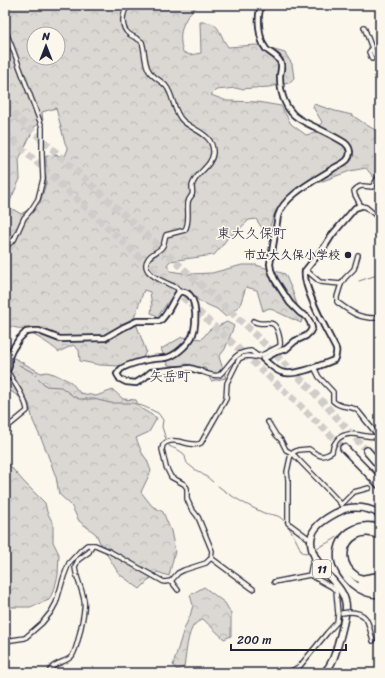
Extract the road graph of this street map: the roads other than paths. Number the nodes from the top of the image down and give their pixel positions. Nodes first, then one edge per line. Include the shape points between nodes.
1 (129, 5) edge
2 (262, 5) edge
3 (364, 27) dead end
4 (5, 30) edge
5 (372, 49) junction
6 (380, 58) edge
7 (372, 59) dead end
8 (380, 175) edge
9 (361, 206) junction
10 (380, 219) edge
11 (5, 247) edge
12 (358, 255) dead end
13 (306, 270) junction
14 (341, 284) junction
15 (179, 292) junction
16 (380, 318) edge
17 (253, 321) dead end
18 (258, 356) junction
19 (263, 359) junction
20 (314, 367) junction
21 (200, 371) joint
22 (6, 372) edge
23 (268, 422) dead end
24 (5, 430) edge
25 (379, 437) edge
26 (344, 448) tunnel mouth
27 (367, 451) tunnel mouth
28 (292, 453) junction
29 (354, 458) junction
30 (380, 466) edge
31 (380, 485) edge
32 (369, 488) tunnel mouth
33 (380, 490) edge
34 (343, 507) junction
35 (380, 514) edge
36 (380, 529) edge
37 (380, 535) edge
38 (311, 540) junction
39 (92, 545) junction
40 (211, 558) junction
41 (315, 558) junction
42 (310, 575) junction
43 (380, 576) edge
44 (360, 578) junction
45 (172, 581) junction
46 (350, 581) junction
47 (274, 582) dead end
48 (380, 583) edge
49 (253, 589) dead end
50 (380, 589) edge
51 (178, 590) dead end
52 (380, 594) edge
53 (340, 613) junction
54 (5, 641) edge
55 (373, 641) dead end
56 (49, 673) edge
57 (288, 673) edge
58 (324, 673) edge

1 - 15 street via 124,12 125,29 142,42 149,71 166,86 182,120 204,134 213,148 211,160 192,187 188,204 188,226 185,230 166,235 163,246 148,258 146,265 152,275 177,288
2 - 19 street via 259,22 261,39 266,49 276,56 281,64 281,92 285,103 299,119 345,142 350,150 345,162 293,195 280,210 271,253 271,270 290,303 307,317 312,328 306,336 286,349
3 - 5 street
4 - 11 street via 42,128 43,179 38,199 24,218 14,240
5 - 6 street
5 - 7 street via 369,52
8 - 9 street via 372,187 360,186 354,191
9 - 10 street
9 - 13 street via 355,208
12 - 14 street via 354,269
13 - 14 street via 320,282
13 - 20 street via 305,282 337,353 334,360
14 - 16 street via 336,297 338,302 355,315
15 - 21 street via 189,293 194,305 195,322 190,341 169,357 133,364 117,374 126,382 136,383 151,372 190,368
15 - 22 street via 160,321 137,321 105,338 60,339 40,331 26,332 12,350
17 - 18 street via 274,325 280,340 280,346
18 - 19 street
18 - 21 street via 250,351 243,352 219,375
18 - 40 street via 239,359 228,383 226,399 201,443 198,445 168,441 162,449 171,477 187,488 191,508 198,517 210,545
19 - 20 street via 281,372 287,373 298,373
20 - 25 street via 318,377 333,392 332,400 337,405 358,411
22 - 24 street via 24,401 27,411
23 - 28 street via 286,450
25 - 28 street via 353,434 342,436 332,446 332,452 324,457 309,449
26 - 29 highway
27 - 30 highway
28 - 34 street
28 - 38 street via 287,472 288,523
29 - 31 highway
29 - 33 highway
32 - 34 street via 354,492
34 - 35 main road via 365,508
34 - 38 main road via 317,526
36 - 46 highway via 360,527 347,534 343,540 338,556 339,564
37 - 44 highway via 368,531 361,532 351,538 345,547 346,567 351,574
38 - 41 main road, 11
39 - 45 street via 109,551 164,582
39 - 54 street via 87,545 70,563 56,603 42,623 26,638
39 - 56 street via 75,567 85,602 75,651
40 - 45 street via 206,564 178,573
40 - 49 street
41 - 42 street
41 - 58 main road, 11 via 336,584 344,597 346,607 335,654 330,667
42 - 47 street
42 - 53 street via 336,591
43 - 44 highway
44 - 48 highway
45 - 51 street
46 - 50 highway
46 - 52 highway via 363,591
53 - 55 street, bridge via 358,612 364,615
53 - 57 street via 337,622 300,666

